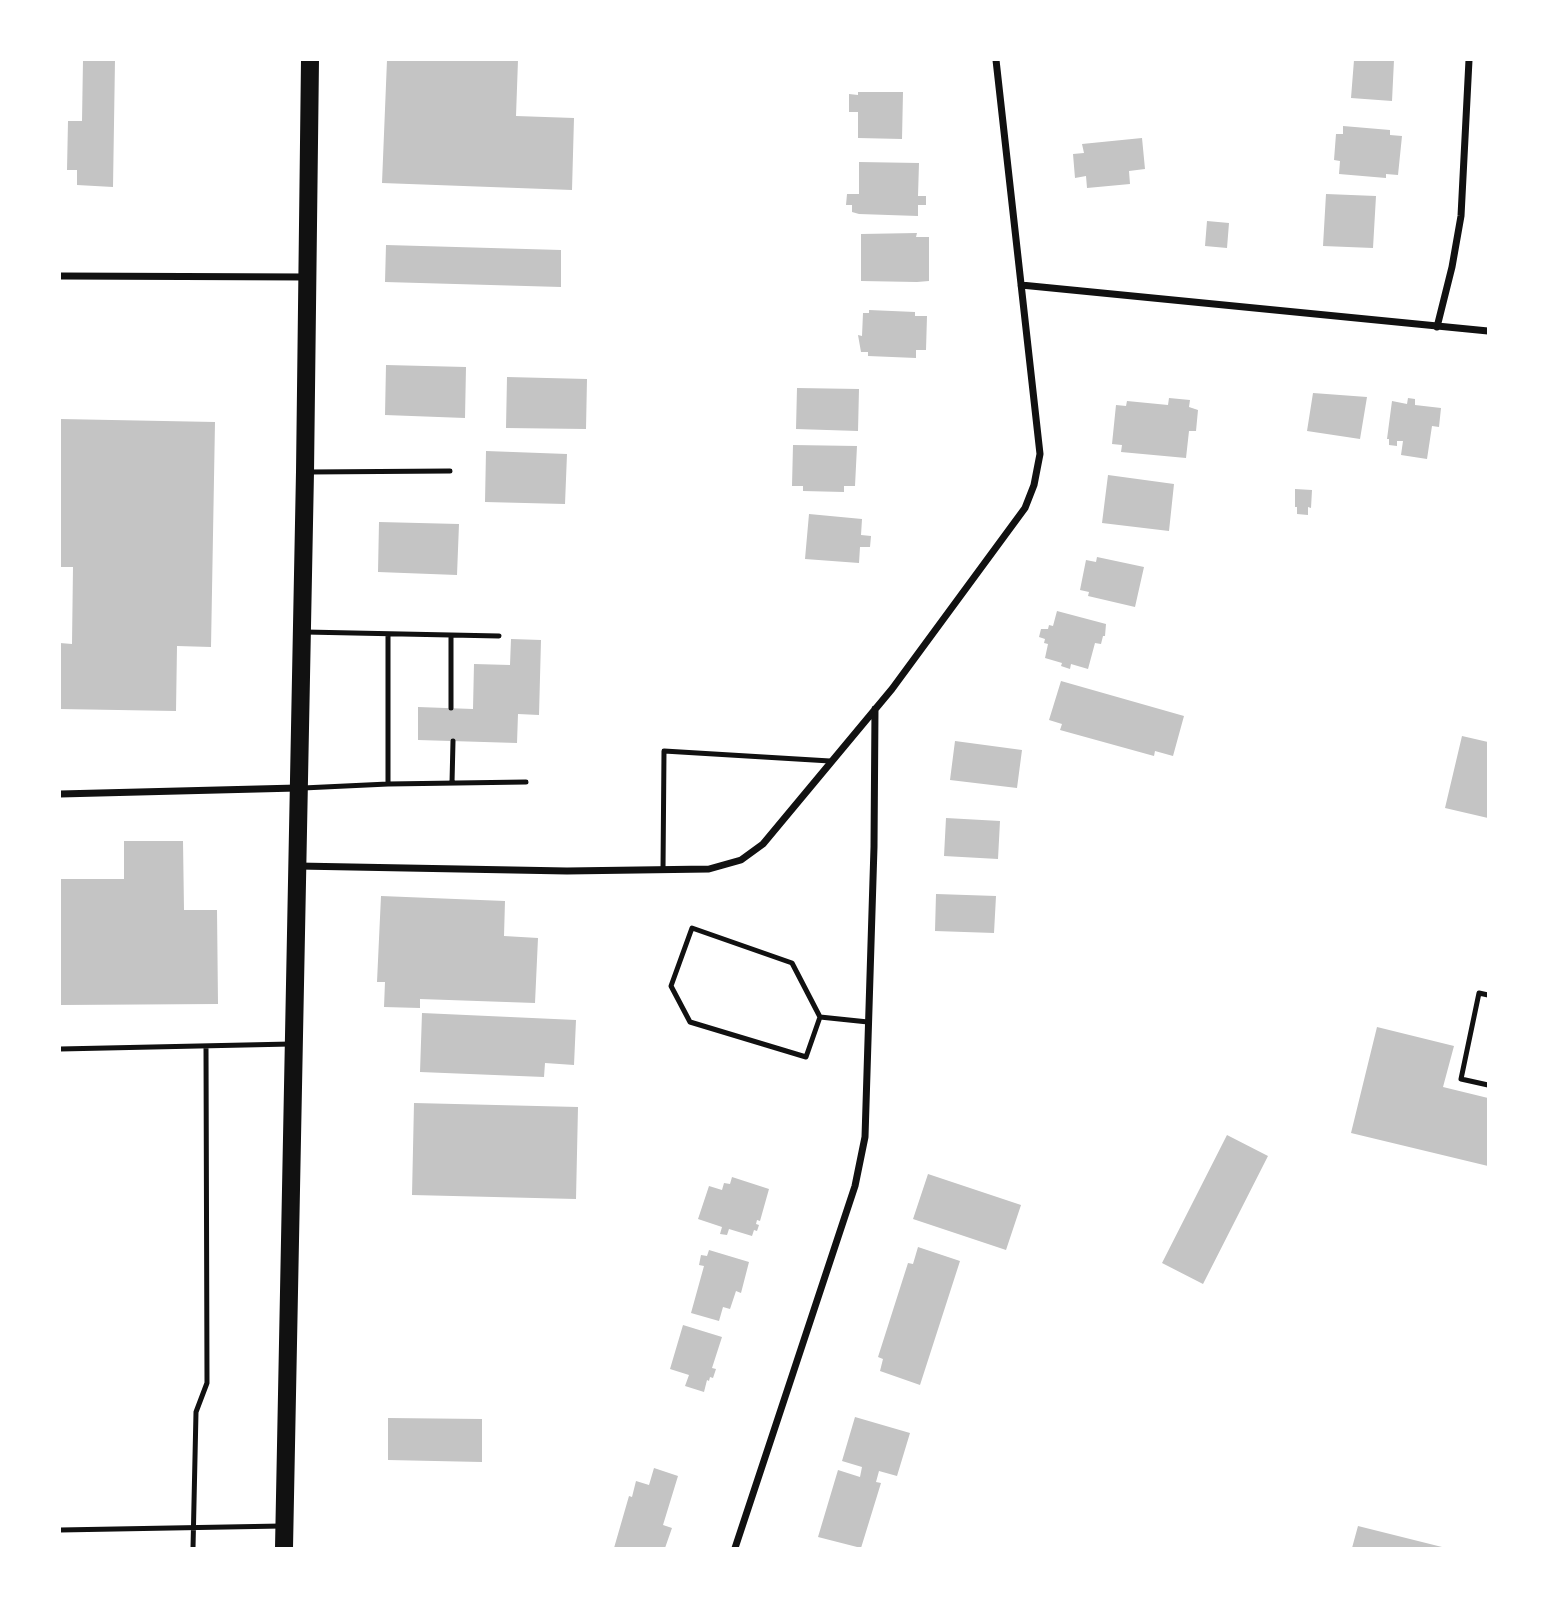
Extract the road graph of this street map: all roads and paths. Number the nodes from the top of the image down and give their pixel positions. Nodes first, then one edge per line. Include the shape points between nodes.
1 (310, 60) edge
2 (996, 60) edge
3 (1469, 60) edge
4 (60, 276) edge
5 (306, 277) junction
6 (1021, 285) junction
7 (1437, 327) junction
8 (1489, 331) edge
9 (450, 471) dead end
10 (305, 472) junction
11 (302, 632) junction
12 (388, 634) junction
13 (451, 636) junction
14 (499, 636) dead end
15 (451, 708) dead end
16 (875, 709) junction
17 (453, 741) dead end
18 (830, 761) junction
19 (526, 782) dead end
20 (452, 783) junction
21 (388, 784) junction
22 (299, 788) junction
23 (60, 794) edge
24 (297, 866) junction
25 (663, 870) junction
26 (1489, 995) edge
27 (820, 1017) junction
28 (868, 1022) junction
29 (294, 1044) junction
30 (206, 1046) junction
31 (60, 1049) edge
32 (1489, 1085) edge
33 (285, 1526) junction
34 (194, 1527) junction
35 (60, 1530) edge
36 (193, 1549) edge
37 (284, 1549) edge
38 (735, 1549) edge

1 - 5 main road
2 - 6 street
3 - 7 street via 1461,216
4 - 5 street
5 - 10 main road
6 - 7 street
6 - 16 street via 1040,454 1034,485 1025,508
7 - 8 street
9 - 10 lane
10 - 11 main road
11 - 12 lane
11 - 22 main road
12 - 13 lane
12 - 21 lane
13 - 14 lane
13 - 15 lane
16 - 18 street
16 - 28 street
17 - 20 lane
18 - 25 street via 763,844 741,860 709,869
18 - 25 lane via 664,751
19 - 20 lane
20 - 21 lane
21 - 22 lane
22 - 23 street
22 - 24 main road
24 - 25 street
24 - 29 main road
26 - 32 lane via 1479,993 1461,1079
27 - 27 lane via 806,1058 690,1022 671,986 692,928 792,963
27 - 28 lane
28 - 38 street via 865,1137 855,1186
29 - 30 lane
29 - 33 main road
30 - 31 lane
30 - 34 lane via 207,1383 196,1412
33 - 34 lane
33 - 37 main road
34 - 35 lane
34 - 36 lane

